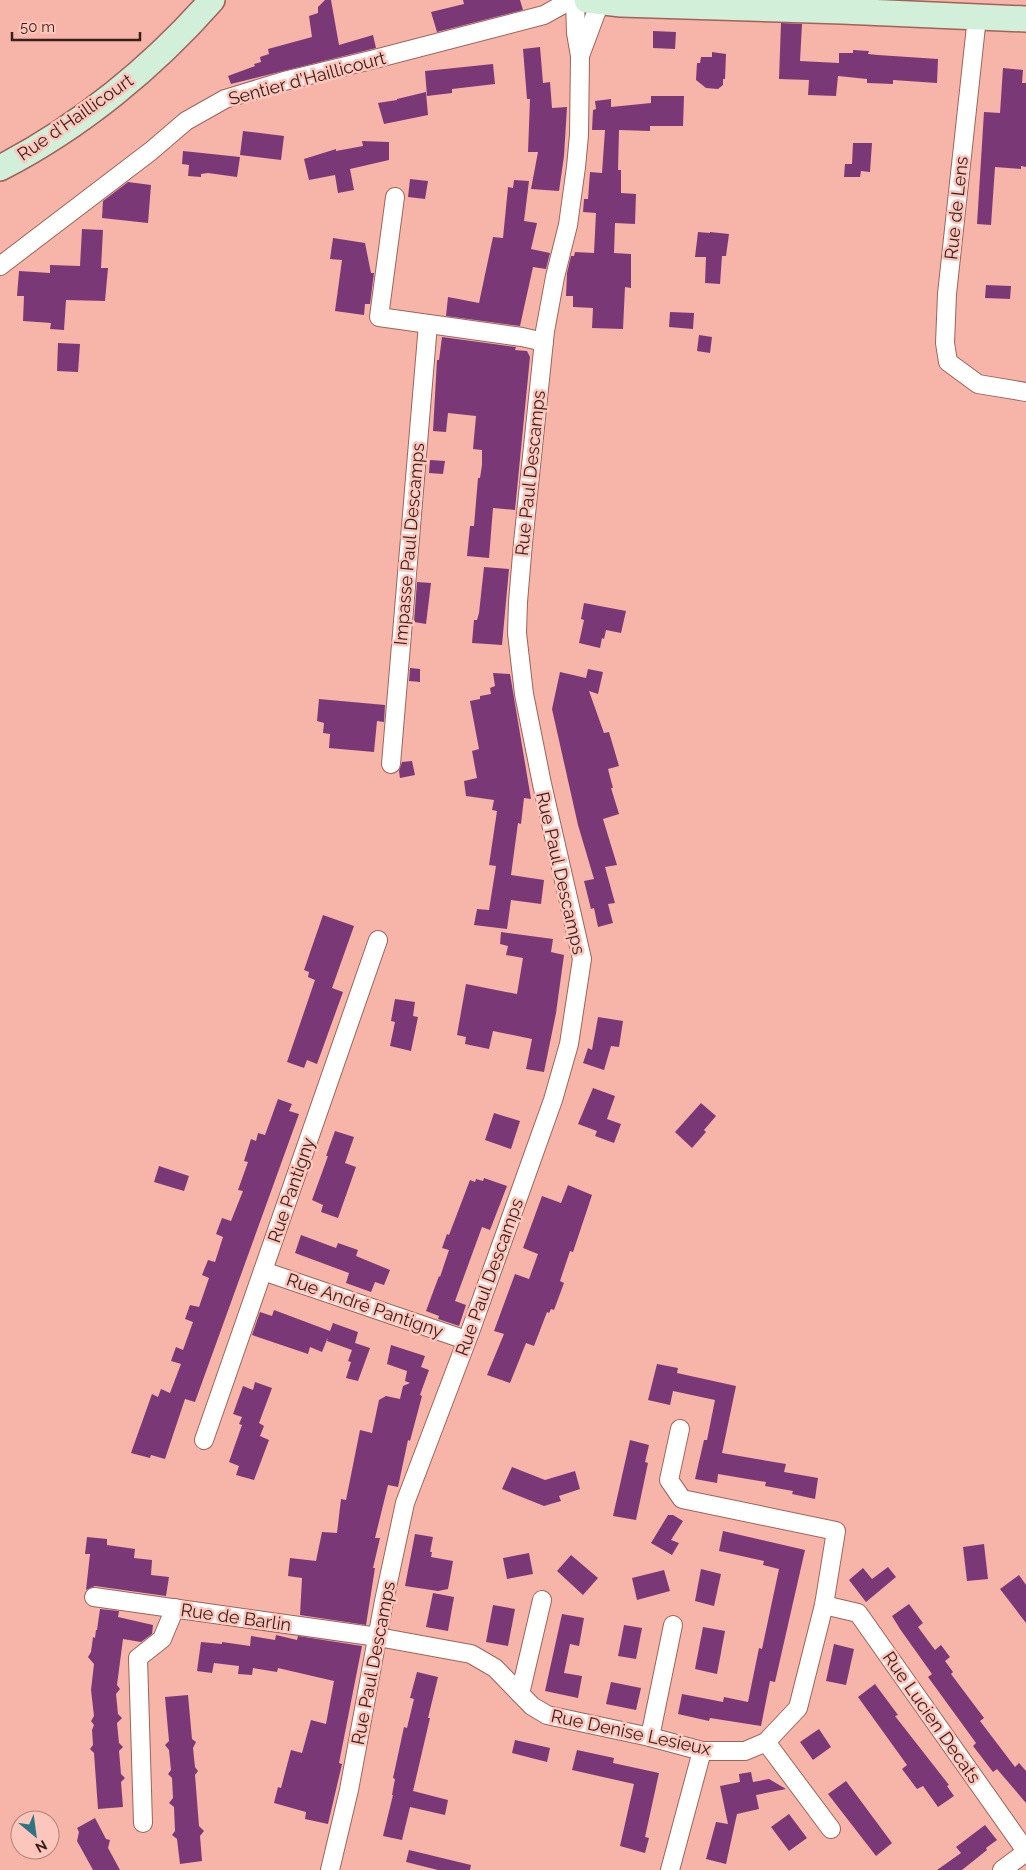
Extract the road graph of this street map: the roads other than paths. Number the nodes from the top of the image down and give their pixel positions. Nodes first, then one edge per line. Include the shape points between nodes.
1 (212, 0) edge
2 (571, 0) edge
3 (575, 0) edge
4 (594, 1) edge
5 (843, 5) edge
6 (977, 17) junction
7 (1026, 20) edge
8 (580, 56) junction
9 (0, 168) edge
10 (395, 197) dead end
11 (0, 266) edge
12 (428, 324) junction
13 (544, 342) junction
14 (1026, 392) edge
15 (391, 764) dead end
16 (378, 940) dead end
17 (263, 1271) junction
18 (466, 1340) junction
19 (680, 1429) dead end
20 (204, 1440) dead end
21 (94, 1597) dead end
22 (542, 1600) dead end
23 (824, 1605) junction
24 (175, 1608) junction
25 (673, 1625) dead end
26 (378, 1637) junction
27 (520, 1694) junction
28 (650, 1737) junction
29 (766, 1742) junction
30 (702, 1751) junction
31 (143, 1823) dead end
32 (831, 1829) dead end
33 (1026, 1851) edge
34 (330, 1870) edge
35 (670, 1870) edge
36 (1002, 1870) edge

1 - 9 street, Rue d'Haillicourt via 171,42 102,102
2 - 11 street, Sentier d'Haillicourt via 544,15 225,99 186,121 152,151
3 - 8 street, Rue Paul Descamps
4 - 5 street
4 - 8 street, Rue Paul Descamps
5 - 6 street
6 - 7 street
6 - 14 street, Rue de Lens via 947,294 945,343 948,362 978,384
8 - 13 street, Rue Paul Descamps via 576,167 568,225
10 - 12 street via 379,317
12 - 13 street
12 - 15 street, Impasse Paul Descamps
13 - 18 street, Rue Paul Descamps via 521,563 517,634 524,694 582,959 569,1044 560,1079
16 - 17 street, Rue Pantigny
17 - 18 street, Rue André Pantigny
17 - 20 street, Rue Pantigny
18 - 26 street, Rue Paul Descamps via 405,1503
19 - 23 street, Rue Denise Lesieux via 669,1480 682,1499 836,1531
21 - 24 street, Rue de Barlin
22 - 27 street
23 - 29 street, Rue Denise Lesieux via 798,1708
23 - 33 street, Rue Lucien Decats via 858,1613
24 - 26 street, Rue de Barlin
24 - 31 street via 162,1639 138,1658
25 - 28 street
26 - 27 street, Rue Denise Lesieux via 471,1654 495,1668
26 - 34 street, Rue Paul Descamps
27 - 28 street, Rue Denise Lesieux via 547,1715
28 - 30 street, Rue Denise Lesieux
29 - 30 street, Rue Denise Lesieux via 745,1751
29 - 32 street
30 - 35 street
33 - 36 street

